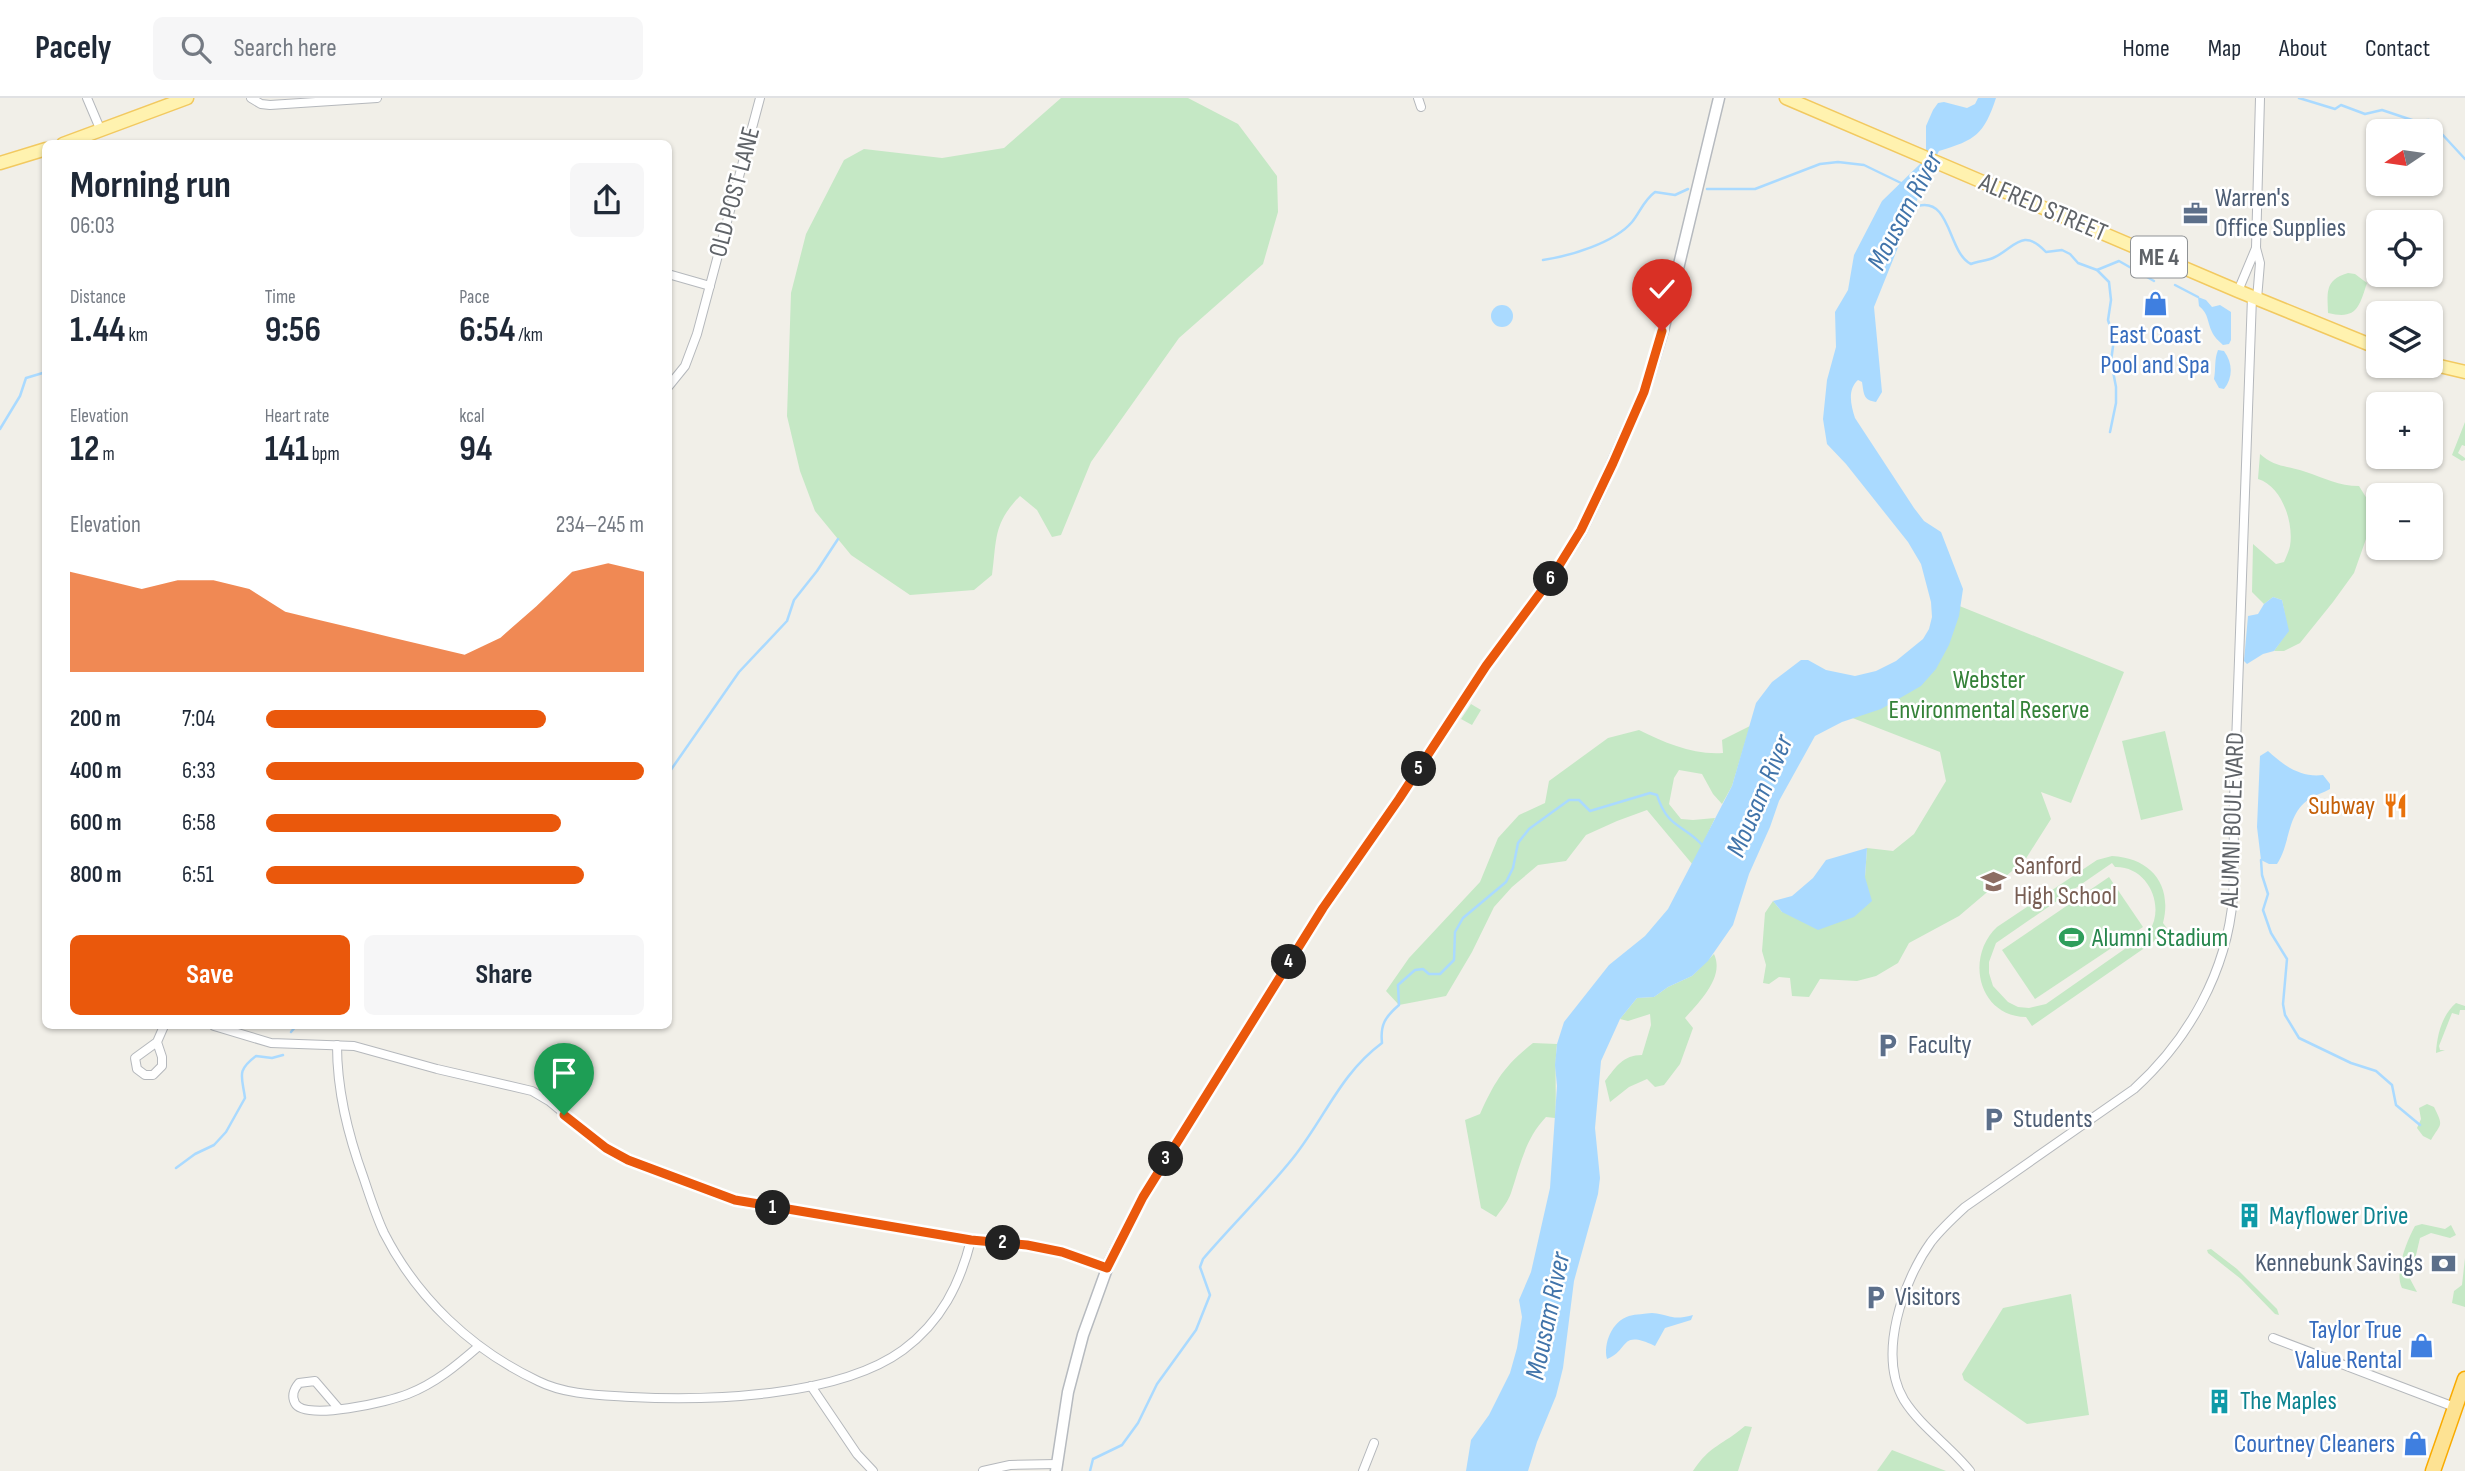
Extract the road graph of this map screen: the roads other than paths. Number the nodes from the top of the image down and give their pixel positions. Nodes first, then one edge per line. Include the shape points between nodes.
1 (87, 98) edge
2 (185, 98) edge
3 (251, 98) edge
4 (377, 98) edge
5 (760, 98) edge
6 (1719, 98) edge
7 (1786, 98) edge
8 (2260, 98) edge
9 (101, 131) junction
10 (75, 140) edge
11 (42, 150) edge
12 (0, 163) edge
13 (2256, 248) junction
14 (672, 275) edge
15 (710, 286) junction
16 (2238, 291) junction
17 (2254, 298) junction
18 (2366, 343) edge
19 (2443, 366) edge
20 (2465, 372) edge
21 (672, 383) edge
22 (163, 1029) edge
23 (224, 1029) edge
24 (157, 1042) dead end
25 (337, 1045) junction
26 (971, 1240) junction
27 (1107, 1268) junction
28 (2273, 1338) dead end
29 (479, 1346) junction
30 (2465, 1379) edge
31 (811, 1386) junction
32 (2457, 1408) junction
33 (339, 1409) junction
34 (1374, 1443) dead end
35 (1056, 1468) edge
36 (873, 1471) edge
37 (983, 1471) edge
38 (1363, 1471) edge
39 (1970, 1471) edge
40 (2433, 1471) edge

1 - 9 street
2 - 9 main road
3 - 4 street via 270,105
5 - 15 street, OLD POST LANE
6 - 27 street via 1644,392 1581,530 1323,908 1143,1197
7 - 16 main road, ALFRED STREET / ME 4
8 - 13 street, ALUMNI BOULEVARD
9 - 10 main road
11 - 12 main road
13 - 16 street
13 - 17 street, ALUMNI BOULEVARD via 2260,262
14 - 15 street, OLD POST LANE
15 - 21 street, OLD POST LANE via 692,350
16 - 17 main road, ALFRED STREET / ME 4
17 - 18 main road, ALFRED STREET / ME 4
17 - 39 street, ALUMNI BOULEVARD via 2233,900 2226,936 2194,1018 2154,1071 2134,1090 1965,1208 1940,1231 1912,1274 1895,1333 1895,1379 1909,1407
19 - 20 main road
22 - 24 street
23 - 25 street via 271,1043
25 - 26 street via 374,1050 532,1091 628,1160 735,1200
25 - 29 street via 341,1102 384,1233 421,1289
26 - 27 street via 1062,1252
26 - 31 street via 953,1294 917,1339 873,1367
27 - 35 street via 1074,1362
28 - 32 street
29 - 31 street via 538,1381 602,1395 711,1398
29 - 33 street via 421,1389
30 - 32 highway
31 - 36 street
32 - 40 highway
33 - 33 street via 303,1410 295,1403 294,1392 299,1383 315,1381
34 - 38 street
35 - 37 street via 1010,1465

